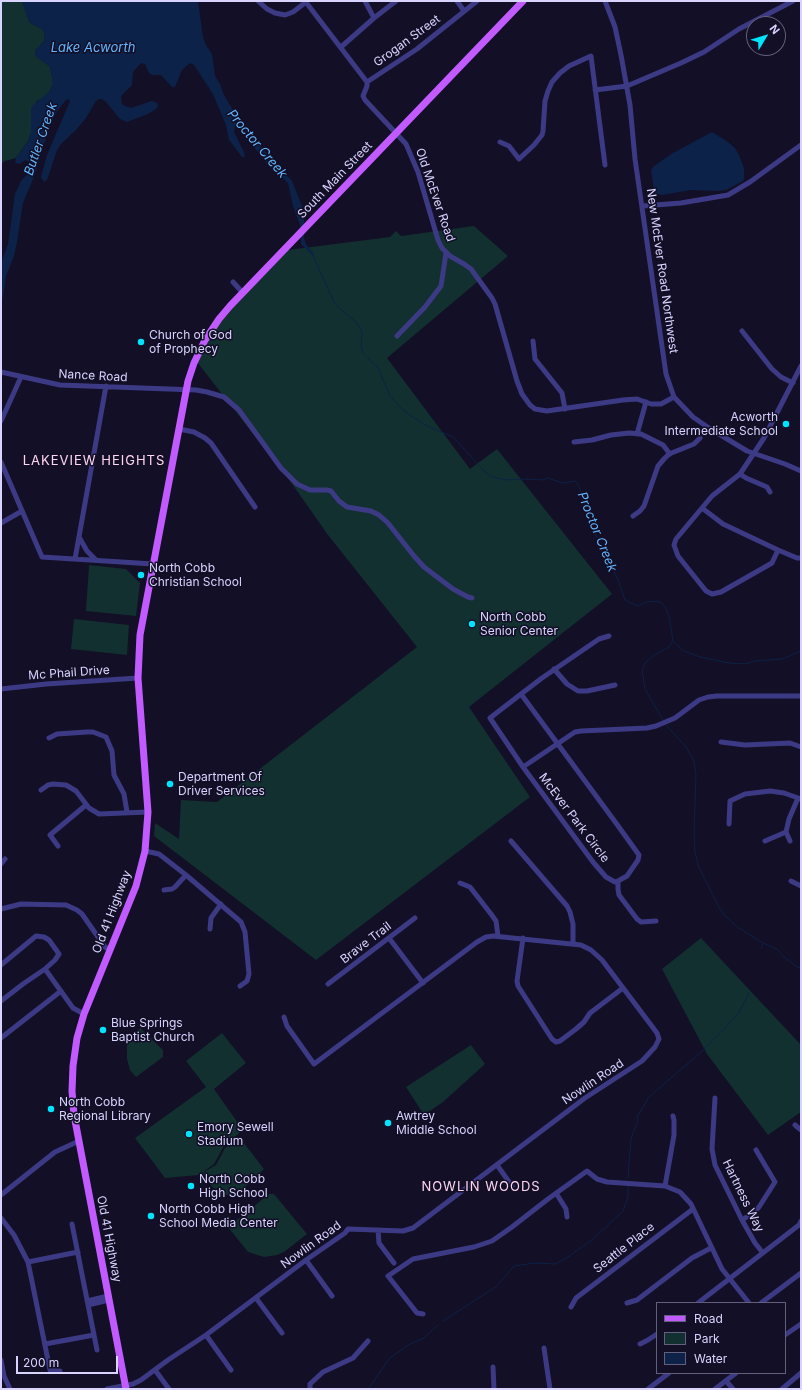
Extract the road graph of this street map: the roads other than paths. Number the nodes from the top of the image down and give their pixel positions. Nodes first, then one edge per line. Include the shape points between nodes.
1 (258, 1) edge
2 (365, 1) edge
3 (396, 1) edge
4 (457, 1) edge
5 (477, 1) edge
6 (523, 1) edge
7 (604, 1) edge
8 (793, 1) edge
9 (306, 2) edge
10 (464, 11) junction
11 (374, 18) junction
12 (341, 47) junction
13 (367, 82) junction
14 (627, 86) junction
15 (595, 90) junction
16 (396, 132) junction
17 (500, 142) dead end
18 (801, 145) edge
19 (605, 165) dead end
20 (642, 206) junction
21 (446, 253) junction
22 (233, 282) dead end
23 (243, 293) junction
24 (742, 331) dead end
25 (397, 336) dead end
26 (533, 341) dead end
27 (801, 366) edge
28 (2, 372) edge
29 (21, 377) junction
30 (793, 383) junction
31 (106, 386) junction
32 (186, 390) junction
33 (674, 397) junction
34 (646, 402) junction
35 (565, 409) junction
36 (1, 421) edge
37 (179, 429) junction
38 (637, 434) junction
39 (700, 438) dead end
40 (574, 442) dead end
41 (753, 453) junction
42 (670, 454) junction
43 (1, 462) edge
44 (801, 471) edge
45 (740, 474) junction
46 (770, 492) dead end
47 (255, 507) dead end
48 (702, 508) junction
49 (22, 511) junction
50 (633, 516) dead end
51 (1, 523) edge
52 (79, 537) junction
53 (778, 550) junction
54 (801, 558) edge
55 (75, 559) junction
56 (96, 560) junction
57 (153, 564) junction
58 (472, 598) dead end
59 (609, 636) dead end
60 (554, 670) junction
61 (138, 678) junction
62 (614, 685) dead end
63 (1, 689) edge
64 (521, 694) junction
65 (801, 696) edge
66 (50, 738) dead end
67 (721, 742) dead end
68 (557, 743) junction
69 (801, 747) edge
70 (523, 767) junction
71 (41, 790) dead end
72 (799, 799) edge
73 (86, 805) junction
74 (127, 812) junction
75 (148, 812) junction
76 (729, 824) dead end
77 (786, 832) junction
78 (766, 840) dead end
79 (512, 841) dead end
80 (790, 841) dead end
81 (58, 846) dead end
82 (145, 851) junction
83 (5, 859) dead end
84 (1, 864) edge
85 (186, 875) junction
86 (791, 881) dead end
87 (618, 882) junction
88 (460, 883) dead end
89 (801, 886) edge
90 (164, 890) dead end
91 (221, 904) junction
92 (1, 909) edge
93 (415, 918) dead end
94 (656, 921) dead end
95 (210, 930) dead end
96 (498, 936) junction
97 (389, 938) junction
98 (523, 938) junction
99 (573, 944) junction
100 (110, 950) junction
101 (1, 965) edge
102 (46, 969) junction
103 (422, 983) junction
104 (328, 984) dead end
105 (240, 986) dead end
106 (623, 988) junction
107 (62, 991) junction
108 (1, 1001) edge
109 (84, 1014) junction
110 (284, 1017) dead end
111 (1, 1038) edge
112 (716, 1098) dead end
113 (672, 1116) dead end
114 (794, 1125) dead end
115 (801, 1130) edge
116 (79, 1141) junction
117 (756, 1150) dead end
118 (497, 1165) junction
119 (512, 1186) dead end
120 (665, 1186) junction
121 (556, 1193) junction
122 (1, 1194) edge
123 (693, 1209) junction
124 (567, 1217) dead end
125 (1, 1218) edge
126 (742, 1220) junction
127 (801, 1221) edge
128 (72, 1224) dead end
129 (378, 1230) junction
130 (711, 1248) junction
131 (78, 1252) junction
132 (763, 1253) junction
133 (306, 1260) junction
134 (28, 1262) junction
135 (394, 1263) dead end
136 (801, 1272) edge
137 (729, 1278) junction
138 (332, 1296) dead end
139 (109, 1298) junction
140 (256, 1298) junction
141 (699, 1302) edge
142 (748, 1302) edge
143 (762, 1302) edge
144 (88, 1303) junction
145 (627, 1303) dead end
146 (571, 1307) dead end
147 (423, 1314) dead end
148 (801, 1324) edge
149 (282, 1333) dead end
150 (786, 1334) edge
151 (94, 1335) junction
152 (206, 1335) junction
153 (656, 1335) edge
154 (368, 1341) dead end
155 (45, 1344) junction
156 (640, 1344) dead end
157 (544, 1348) dead end
158 (97, 1350) dead end
159 (1, 1360) edge
160 (493, 1367) dead end
161 (155, 1370) junction
162 (231, 1370) dead end
163 (60, 1371) dead end
164 (801, 1373) edge
165 (668, 1374) edge
166 (735, 1374) edge
167 (726, 1381) junction
168 (126, 1387) edge
169 (10, 1389) edge
170 (107, 1389) edge
171 (169, 1389) edge
172 (310, 1389) edge
173 (494, 1389) edge
174 (550, 1389) edge
175 (648, 1389) edge
176 (715, 1389) edge
177 (733, 1389) edge
178 (782, 1389) edge

1 - 9 street via 274,13 285,14 293,12
2 - 11 street
3 - 11 street
4 - 10 street
5 - 10 street, Grogan Street
6 - 16 main road, South Main Street
7 - 14 street, New McEver Road Northwest via 615,27
8 - 14 street via 739,29 693,58
9 - 12 street
10 - 13 street, Grogan Street via 417,49
11 - 12 street
12 - 13 street
13 - 16 street, Old McEver Road via 365,100
14 - 15 street
14 - 20 street, New McEver Road Northwest
15 - 17 street via 591,56 569,66 552,82 545,101 544,131 534,145 519,159 509,146
15 - 19 street
16 - 21 street, Old McEver Road via 411,154 438,240
16 - 23 main road, South Main Street
18 - 20 street via 728,195 681,204
20 - 33 street, New McEver Road Northwest via 666,374
21 - 25 street via 441,286 426,307
21 - 35 street, Old McEver Road via 471,270 492,298 514,371 527,401 539,410
22 - 23 street
23 - 32 main road, South Main Street via 209,334 192,368
24 - 30 street via 772,369
26 - 35 street via 535,359 562,393
27 - 30 street
28 - 29 street, Nance Road
29 - 31 street, Nance Road via 60,385
29 - 36 street
30 - 41 street via 764,438
31 - 32 street, Nance Road
31 - 52 street
32 - 37 main road, Old 41 Highway
32 - 58 street, Nance Road via 224,397 239,410 281,468 297,484 310,490 331,491 347,507 379,515 424,567 453,589
33 - 34 street, Old McEver Road via 661,404
33 - 41 street, New McEver Road Northwest via 693,417
34 - 35 street, Old McEver Road via 637,399 623,400
34 - 38 street
37 - 47 street via 194,432 211,443
37 - 57 main road, Old 41 Highway
38 - 40 street via 611,435
38 - 42 street via 663,445
39 - 42 street via 694,444
41 - 44 street, New McEver Road Northwest
41 - 45 street
42 - 50 street via 658,466 644,506
43 - 49 street
45 - 46 street via 767,487
45 - 48 street via 717,491
48 - 53 street via 723,524
48 - 53 street via 674,545 678,556 706,591 717,593 772,563
49 - 51 street
49 - 55 street via 42,557
52 - 55 street
52 - 56 street
53 - 54 street
55 - 56 street
56 - 57 street
57 - 61 main road, Old 41 Highway via 140,635
59 - 60 street, McEver Park Circle via 599,639
60 - 62 street via 578,691
60 - 64 street, McEver Park Circle
61 - 63 street, Mc Phail Drive
61 - 75 main road, Old 41 Highway
64 - 68 street
64 - 70 street, McEver Park Circle via 490,718
65 - 68 street via 708,697 699,700 675,718 656,726 575,732
66 - 74 street via 57,734 87,732 106,737 112,751 114,775 124,794
67 - 69 street via 745,745 790,743
68 - 70 street
68 - 87 street via 639,855 627,876
70 - 87 street, McEver Park Circle via 606,877
71 - 73 street via 52,784 66,784 76,791
72 - 76 street via 770,791 745,794 730,801
72 - 77 street
73 - 74 street via 99,814
73 - 81 street via 50,835
74 - 75 street
75 - 82 main road, Old 41 Highway
77 - 78 street
77 - 80 street
79 - 99 street via 567,906 573,924
82 - 85 street via 159,854
82 - 100 main road, Old 41 Highway via 136,886
83 - 84 street
85 - 90 street via 175,887
85 - 91 street
86 - 89 street
87 - 94 street via 619,895 637,919 641,922
88 - 96 street via 470,887 491,914 496,921
91 - 95 street via 211,918
91 - 105 street via 244,928 249,974 247,981
92 - 100 street via 22,904 66,905 82,914 105,947
93 - 97 street, Brave Trail
96 - 98 street, Nowlin Road
96 - 103 street, Nowlin Road via 486,937 477,942
97 - 103 street
97 - 104 street, Brave Trail
98 - 99 street, Nowlin Road
98 - 106 street via 518,986 556,1042 576,1030 590,1013
99 - 106 street, Nowlin Road via 597,955
100 - 109 main road, Old 41 Highway
101 - 102 street via 33,938 40,936 48,940 59,954
102 - 107 street
102 - 108 street
103 - 110 street, Nowlin Road via 314,1064 287,1026
106 - 118 street, Nowlin Road via 657,1033 659,1039 655,1047 642,1061 585,1098
107 - 109 street via 73,1008
107 - 111 street
109 - 116 main road, Old 41 Highway via 75,1048 72,1081
112 - 126 street, Hartness Way via 712,1150 718,1172
113 - 120 street via 674,1135
114 - 115 street
116 - 122 street via 55,1152
116 - 139 main road, Old 41 Highway
117 - 126 street via 775,1182 753,1213
118 - 119 street
118 - 129 street, Nowlin Road via 413,1228 404,1231
120 - 121 street via 608,1182 584,1172
120 - 123 street via 680,1192 688,1199
121 - 124 street via 566,1209
121 - 147 street via 492,1241 474,1247 417,1257 388,1276 417,1313
123 - 130 street
123 - 146 street, Seattle Place via 576,1298
125 - 134 street via 14,1235
126 - 132 street, Hartness Way
127 - 132 street
128 - 131 street
129 - 133 street, Nowlin Road via 348,1229
129 - 135 street via 379,1243
130 - 137 street
130 - 145 street via 692,1258 638,1300
131 - 134 street
131 - 144 street
132 - 137 street
133 - 138 street
133 - 140 street, Nowlin Road
134 - 155 street
136 - 143 street
137 - 141 street
137 - 142 street
139 - 144 street
139 - 168 main road, Old 41 Highway
140 - 149 street
140 - 152 street, Nowlin Road
144 - 151 street
148 - 150 street
151 - 155 street
151 - 158 street
152 - 161 street, Nowlin Road
152 - 162 street
153 - 156 street
154 - 172 street via 353,1358 323,1372 310,1384
155 - 163 street via 50,1370
157 - 174 street
159 - 169 street
160 - 173 street
161 - 168 street, Nowlin Road
161 - 171 street
164 - 178 street
165 - 175 street
166 - 167 street
167 - 176 street
167 - 177 street
168 - 170 street, Nowlin Road

